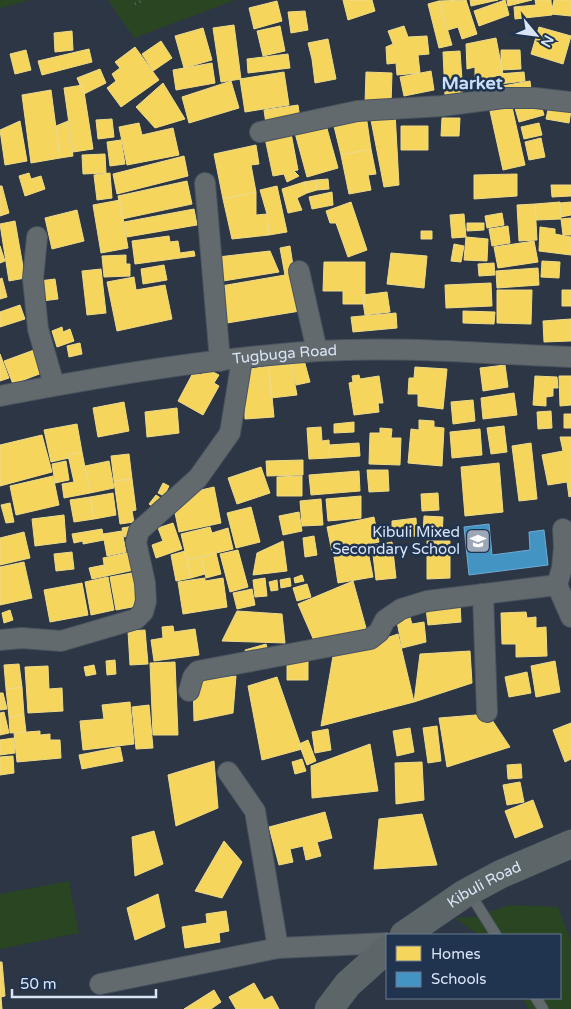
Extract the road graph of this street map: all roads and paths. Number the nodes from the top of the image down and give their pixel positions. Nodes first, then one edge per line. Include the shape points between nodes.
1 (143, 0) edge
2 (134, 4) dead end
3 (571, 102) edge
4 (260, 132) dead end
5 (205, 183) dead end
6 (37, 237) dead end
7 (299, 270) dead end
8 (317, 351) junction
9 (571, 357) edge
10 (242, 359) junction
11 (220, 362) junction
12 (54, 384) junction
13 (0, 396) edge
14 (563, 529) dead end
15 (557, 585) junction
16 (483, 594) junction
17 (571, 617) edge
18 (0, 640) edge
19 (189, 691) dead end
20 (487, 712) dead end
21 (228, 772) dead end
22 (571, 844) edge
23 (469, 891) junction
24 (405, 934) edge
25 (495, 934) edge
26 (386, 943) edge
27 (278, 948) junction
28 (386, 950) edge
29 (100, 984) dead end
30 (329, 1009) edge

1 - 2 path
3 - 4 street via 503,98 442,106 357,111
5 - 11 street
6 - 12 street via 33,279 38,329
7 - 8 street
8 - 9 street, Tugbuga Road via 427,350
8 - 10 street, Tugbuga Road
10 - 11 street, Tugbuga Road
10 - 18 street via 230,433 198,478 139,531 136,542 145,583 143,612 136,619 61,641
11 - 12 street, Tugbuga Road
12 - 13 street, Tugbuga Road
14 - 15 street via 562,568
15 - 16 street
15 - 17 street
16 - 19 street via 427,600 401,610 386,620 370,639 198,671
16 - 20 street
21 - 27 street via 255,811
22 - 23 street, Kibuli Road
23 - 24 street, Kibuli Road
23 - 25 lane
26 - 27 street
27 - 29 street
28 - 30 street via 348,984

